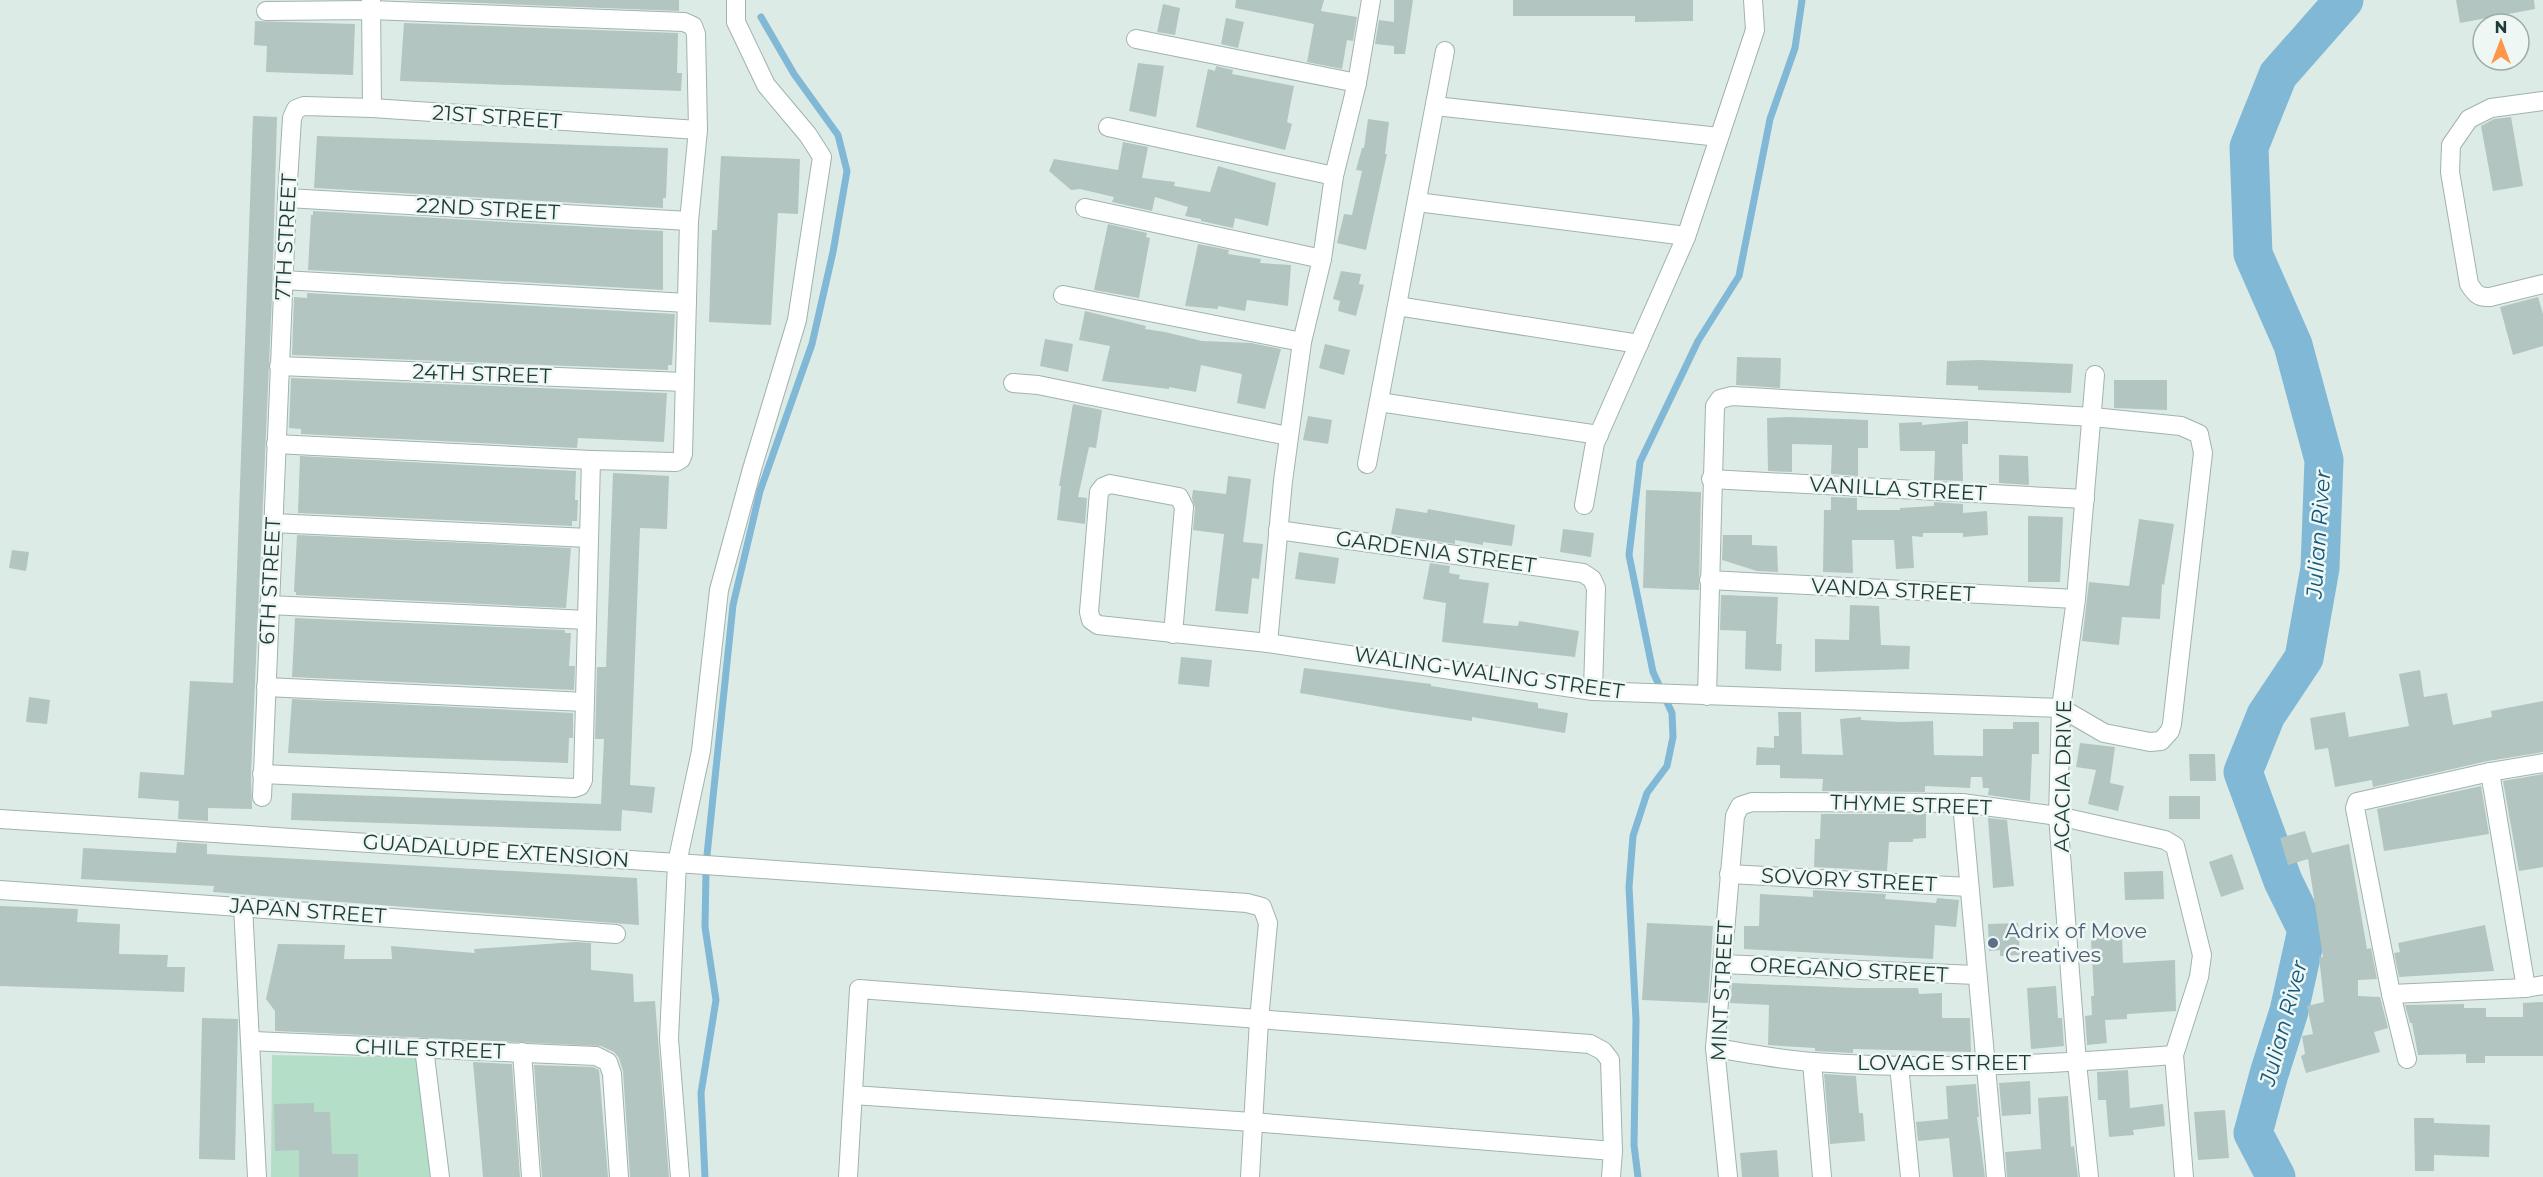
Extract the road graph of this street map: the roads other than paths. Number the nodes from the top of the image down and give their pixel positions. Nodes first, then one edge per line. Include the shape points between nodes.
1 (736, 0) edge
2 (1371, 0) edge
3 (1754, 0) edge
4 (371, 5) edge
5 (266, 11) dead end
6 (1136, 39) dead end
7 (1445, 51) dead end
8 (1357, 83) junction
9 (2543, 101) edge
10 (1435, 106) junction
11 (372, 108) junction
12 (296, 109) joint
13 (1108, 127) dead end
14 (698, 130) junction
15 (1719, 137) junction
16 (1334, 176) junction
17 (287, 198) junction
18 (1417, 202) junction
19 (1085, 208) dead end
20 (689, 221) junction
21 (1686, 236) junction
22 (1322, 259) junction
23 (283, 280) junction
24 (2543, 284) edge
25 (1063, 295) dead end
26 (687, 303) junction
27 (1397, 306) junction
28 (1302, 342) junction
29 (1639, 344) junction
30 (279, 366) junction
31 (2095, 375) dead end
32 (684, 382) junction
33 (1013, 383) dead end
34 (1379, 402) junction
35 (2092, 417) junction
36 (1599, 435) junction
37 (1288, 436) junction
38 (276, 444) junction
39 (591, 460) junction
40 (1367, 464) dead end
41 (1711, 479) junction
42 (2085, 500) junction
43 (1584, 505) dead end
44 (273, 523) junction
45 (1278, 530) junction
46 (589, 538) junction
47 (1709, 580) junction
48 (2076, 599) junction
49 (269, 605) junction
50 (587, 620) junction
51 (1173, 634) junction
52 (1268, 643) junction
53 (266, 687) junction
54 (1593, 691) junction
55 (1707, 696) junction
56 (585, 702) junction
57 (2061, 708) junction
58 (2543, 764) edge
59 (2490, 772) junction
60 (262, 774) junction
61 (262, 797) dead end
62 (1962, 803) junction
63 (1740, 806) joint
64 (2058, 816) junction
65 (0, 819) edge
66 (677, 862) junction
67 (1729, 874) junction
68 (1969, 887) junction
69 (0, 890) edge
70 (243, 906) junction
71 (616, 934) dead end
72 (1722, 964) junction
73 (1977, 975) junction
74 (2535, 987) edge
75 (2391, 994) junction
76 (1259, 1020) junction
77 (250, 1041) junction
78 (424, 1048) junction
79 (1715, 1048) junction
80 (522, 1052) junction
81 (2174, 1054) junction
82 (2407, 1059) dead end
83 (1812, 1062) junction
84 (2077, 1063) junction
85 (1899, 1065) junction
86 (1985, 1065) junction
87 (853, 1095) junction
88 (1252, 1122) junction
89 (1613, 1150) junction
90 (257, 1177) edge
91 (440, 1177) edge
92 (531, 1177) edge
93 (619, 1177) edge
94 (680, 1177) edge
95 (848, 1177) edge
96 (1250, 1177) edge
97 (1611, 1177) edge
98 (1728, 1177) edge
99 (1822, 1177) edge
100 (1910, 1177) edge
101 (1996, 1177) edge
102 (2089, 1177) edge
103 (2184, 1177) edge

1 - 66 street via 736,22 765,85 822,157 797,320 719,590 701,751
2 - 8 street
3 - 15 street via 1755,30
4 - 5 street
4 - 11 street
4 - 14 street via 684,22 693,26 696,34
6 - 8 street
7 - 10 street
8 - 16 street
9 - 24 street via 2492,108 2469,120 2451,145 2450,172 2469,284 2475,294 2490,297
10 - 15 street
10 - 18 street
11 - 12 street, 21ST STREET
11 - 14 street, 21ST STREET
12 - 17 street, 7TH STREET via 292,118
13 - 16 street
14 - 20 street
15 - 21 street
16 - 22 street
17 - 20 street, 22ND STREET
17 - 23 street, 7TH STREET
18 - 21 street
18 - 27 street
19 - 22 street
20 - 26 street
21 - 29 street
22 - 28 street
23 - 26 street
23 - 30 street, 7TH STREET
25 - 28 street
26 - 32 street
27 - 29 street
27 - 34 street
28 - 37 street
29 - 36 street
30 - 32 street, 24TH STREET
30 - 38 street, 6TH STREET
31 - 35 street, ACACIA DRIVE
32 - 39 street via 681,459
33 - 37 street
34 - 36 street
34 - 40 street
35 - 41 street via 1731,396 1720,399 1715,406
35 - 42 street, ACACIA DRIVE
35 - 57 street via 2190,428 2199,434 2203,453 2170,731 2161,741 2150,742 2104,733
36 - 43 street
37 - 45 street
38 - 39 street
38 - 44 street, 6TH STREET
39 - 46 street
41 - 42 street, VANILLA STREET
41 - 47 street
42 - 48 street, ACACIA DRIVE
44 - 46 street
44 - 49 street, 6TH STREET
45 - 52 street
45 - 54 street, GARDENIA STREET via 1583,573 1596,588
46 - 50 street
47 - 48 street, VANDA STREET
47 - 55 street
48 - 57 street, ACACIA DRIVE
49 - 50 street
49 - 53 street, 6TH STREET
50 - 56 street
51 - 51 street, WALING-WALING STREET via 1183,502 1179,497 1110,484 1103,487 1099,492 1089,612 1094,623
51 - 52 street, WALING-WALING STREET
52 - 54 street, WALING-WALING STREET
53 - 56 street
53 - 60 street, 6TH STREET
54 - 55 street, WALING-WALING STREET
55 - 57 street, WALING-WALING STREET
56 - 60 street via 583,780 574,788
57 - 64 street, ACACIA DRIVE
58 - 59 street
59 - 74 street
59 - 75 street via 2357,802 2355,814
60 - 61 street, 6TH STREET
62 - 63 street, THYME STREET via 1752,802
62 - 64 street, THYME STREET
62 - 68 street
63 - 67 street, MINT STREET via 1735,816
64 - 81 street, THYME STREET via 2165,840 2175,846 2202,955 2199,977
64 - 84 street, ACACIA DRIVE
65 - 66 street, GUADALUPE EXTENSION
66 - 76 street, GUADALUPE EXTENSION via 1262,907 1268,923
66 - 94 street via 669,1039
67 - 68 street, SOVORY STREET
67 - 72 street, MINT STREET
68 - 73 street
69 - 70 street, JAPAN STREET
70 - 71 street, JAPAN STREET
70 - 77 street
72 - 73 street, OREGANO STREET
72 - 79 street, MINT STREET
73 - 86 street
74 - 75 street
75 - 82 street
76 - 87 street via 859,989
76 - 88 street
76 - 89 street via 1590,1044 1610,1060
77 - 78 street, CHILE STREET
77 - 90 street
78 - 80 street, CHILE STREET
78 - 91 street
79 - 83 street, LOVAGE STREET
79 - 98 street, MINT STREET
80 - 92 street
80 - 93 street, CHILE STREET via 596,1056 608,1062
81 - 84 street, LOVAGE STREET
81 - 103 street
83 - 85 street, LOVAGE STREET
83 - 99 street
84 - 86 street, LOVAGE STREET
84 - 102 street, ACACIA DRIVE
85 - 86 street, LOVAGE STREET
85 - 100 street
86 - 101 street
87 - 88 street
87 - 95 street
88 - 89 street
88 - 96 street
89 - 97 street

